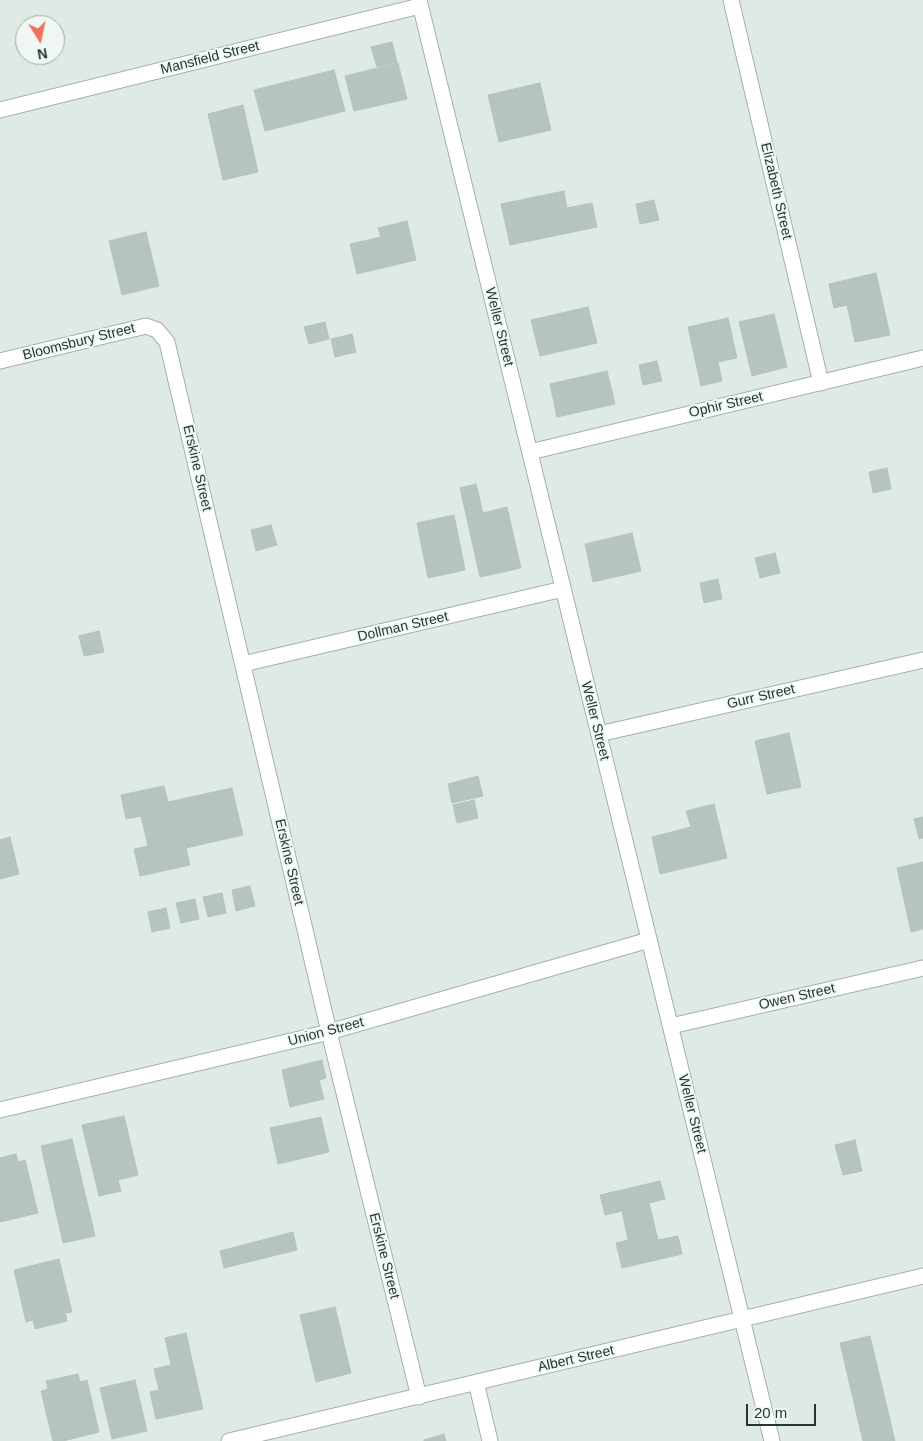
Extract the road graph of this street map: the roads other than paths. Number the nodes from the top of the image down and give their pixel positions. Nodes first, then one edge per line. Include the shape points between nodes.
1 (731, 0) edge
2 (419, 3) edge
3 (0, 110) edge
4 (157, 330) joint
5 (923, 358) edge
6 (0, 361) edge
7 (821, 383) junction
8 (530, 452) junction
9 (563, 589) junction
10 (923, 660) edge
11 (243, 664) junction
12 (599, 734) junction
13 (649, 940) junction
14 (923, 968) edge
15 (671, 1026) junction
16 (329, 1032) junction
17 (0, 1110) edge
18 (923, 1276) edge
19 (742, 1319) junction
20 (476, 1382) junction
21 (419, 1397) junction
22 (229, 1441) edge
23 (490, 1441) edge
24 (772, 1441) edge

1 - 7 street, Elizabeth Street
2 - 3 street, Mansfield Street
2 - 8 street, Weller Street
4 - 6 street, Bloomsbury Street via 137,327
4 - 11 street, Erskine Street via 170,351
5 - 7 street, Ophir Street
7 - 8 street, Ophir Street
8 - 9 street, Weller Street
9 - 11 street, Dollman Street
9 - 12 street, Weller Street
10 - 12 street, Gurr Street
11 - 16 street, Erskine Street
12 - 13 street, Weller Street
13 - 15 street, Weller Street
13 - 16 street, Union Street
14 - 15 street, Owen Street
15 - 19 street, Weller Street
16 - 17 street, Union Street
16 - 21 street, Erskine Street
18 - 19 street, Albert Street
19 - 20 street, Albert Street
19 - 24 street, Weller Street
20 - 21 street, Albert Street
20 - 23 street
21 - 22 street, Albert Street

